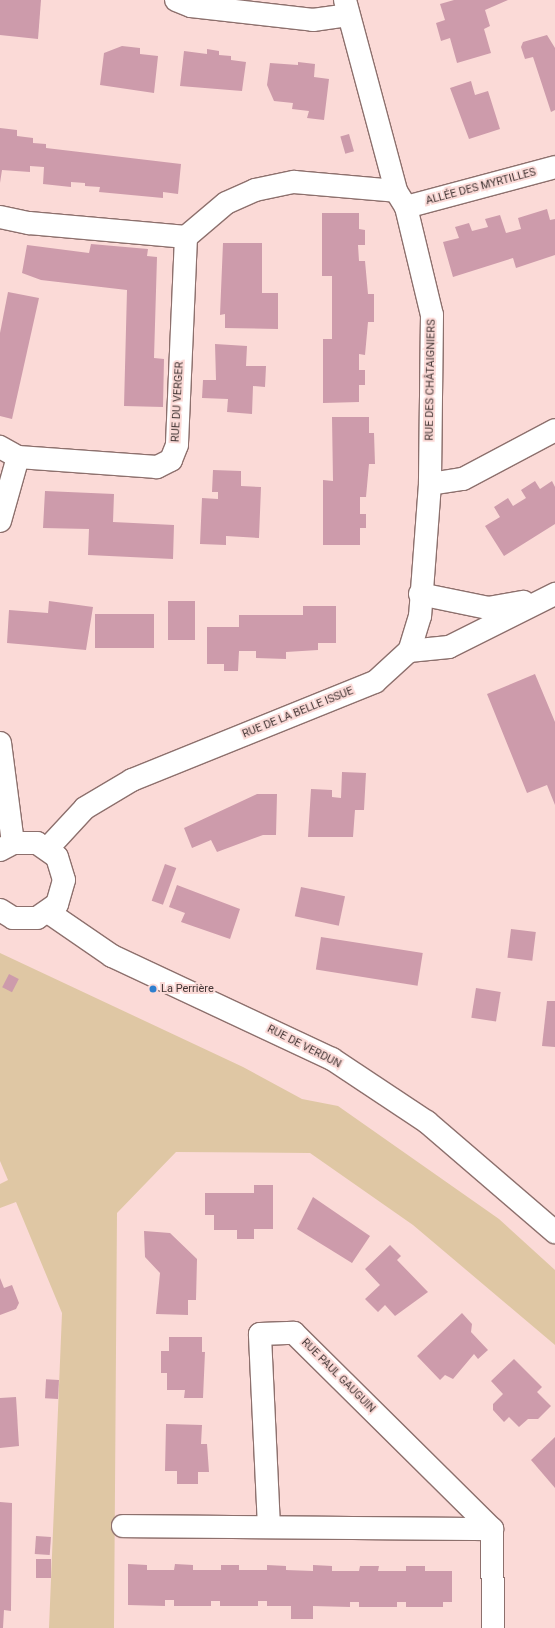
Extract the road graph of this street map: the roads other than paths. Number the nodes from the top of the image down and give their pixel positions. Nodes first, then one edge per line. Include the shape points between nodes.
1 (176, 0) edge
2 (347, 8) edge
3 (555, 167) edge
4 (401, 199) junction
5 (0, 217) edge
6 (186, 237) junction
7 (555, 430) edge
8 (9, 452) edge
9 (430, 484) junction
10 (0, 521) edge
11 (420, 594) junction
12 (552, 595) edge
13 (409, 651) junction
14 (0, 742) edge
15 (6, 847) edge
16 (48, 848) junction
17 (0, 910) edge
18 (48, 912) junction
19 (555, 1232) edge
20 (123, 1526) dead end
21 (269, 1527) junction
22 (492, 1529) junction
23 (492, 1628) edge

1 - 2 street via 191,6 313,20
2 - 4 street, RUE DES CHÂTAIGNIERS
3 - 4 street, ALLÉE DES MYRTILLES
4 - 6 street via 294,182 255,190 226,203
4 - 9 street, RUE DES CHÂTAIGNIERS via 432,315
5 - 6 street via 29,223
6 - 8 street, RUE DU VERGER via 177,445 171,460 156,467
7 - 9 street via 463,479
8 - 10 street, RUE DU VERGER
9 - 11 street, RUE DES CHÂTAIGNIERS
11 - 12 street via 488,608
11 - 13 street, RUE DES CHÂTAIGNIERS via 420,616
12 - 13 street via 449,647
13 - 16 street, RUE DE LA BELLE ISSUE via 374,682 132,780 85,808
14 - 15 street
15 - 16 street via 25,841
16 - 18 street via 62,868 64,880 57,904
17 - 18 street via 25,920
18 - 19 street, RUE DE VERDUN via 112,956 332,1058 427,1122
20 - 21 street
21 - 22 street
21 - 22 street, RUE PAUL GAUGUIN via 260,1334 294,1333
22 - 23 street

